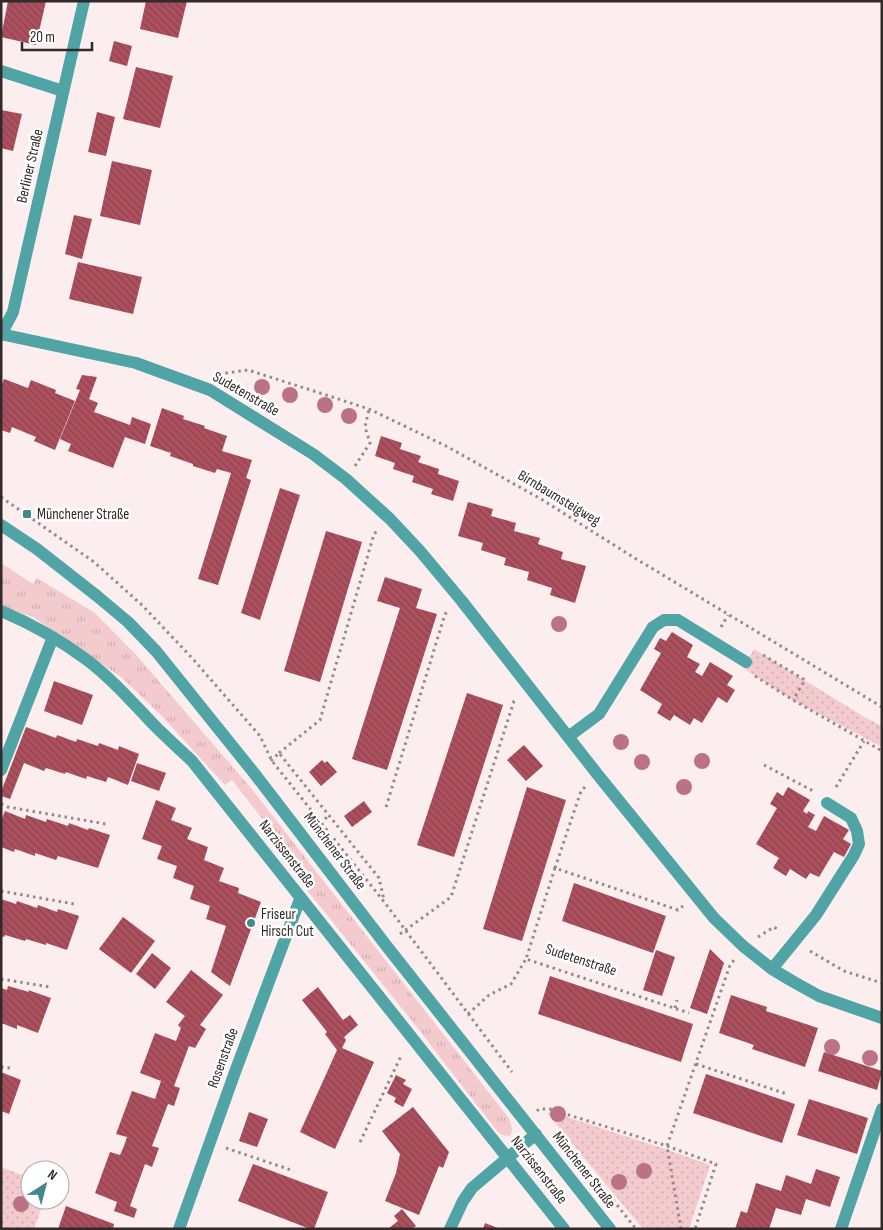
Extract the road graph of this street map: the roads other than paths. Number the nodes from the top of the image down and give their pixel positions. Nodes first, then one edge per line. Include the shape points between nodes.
1 (84, 1) edge
2 (1, 71) edge
3 (63, 91) junction
4 (1, 334) edge
5 (1, 525) edge
6 (1, 611) edge
7 (53, 637) junction
8 (746, 662) road end
9 (568, 737) junction
10 (1, 770) edge
11 (828, 801) road end
12 (300, 899) junction
13 (772, 969) junction
14 (882, 1018) edge
15 (882, 1109) edge
16 (536, 1134) junction
17 (508, 1157) junction
18 (179, 1229) edge
19 (450, 1229) edge
20 (564, 1229) edge
21 (610, 1229) edge
22 (840, 1229) edge

1 - 3 street, Berliner Straße
2 - 3 street
3 - 4 street, Berliner Straße via 13,312
4 - 9 street, Sudetenstraße via 136,363 210,390 313,454 346,479 420,551
5 - 16 street, Münchener Straße via 97,596 156,651
6 - 7 street, Narzissenstraße
7 - 10 street
7 - 12 street, Narzissenstraße via 116,685 192,761
8 - 9 street via 678,620 664,620 653,627 599,714
9 - 13 street, Sudetenstraße via 714,918
11 - 13 street via 851,818 859,844 816,914
12 - 17 street, Narzissenstraße
12 - 18 street, Rosenstraße
13 - 14 street, Sudetenstraße via 819,996
15 - 22 street
16 - 17 street
16 - 21 street, Münchener Straße
17 - 19 street via 472,1188
17 - 20 street, Narzissenstraße

